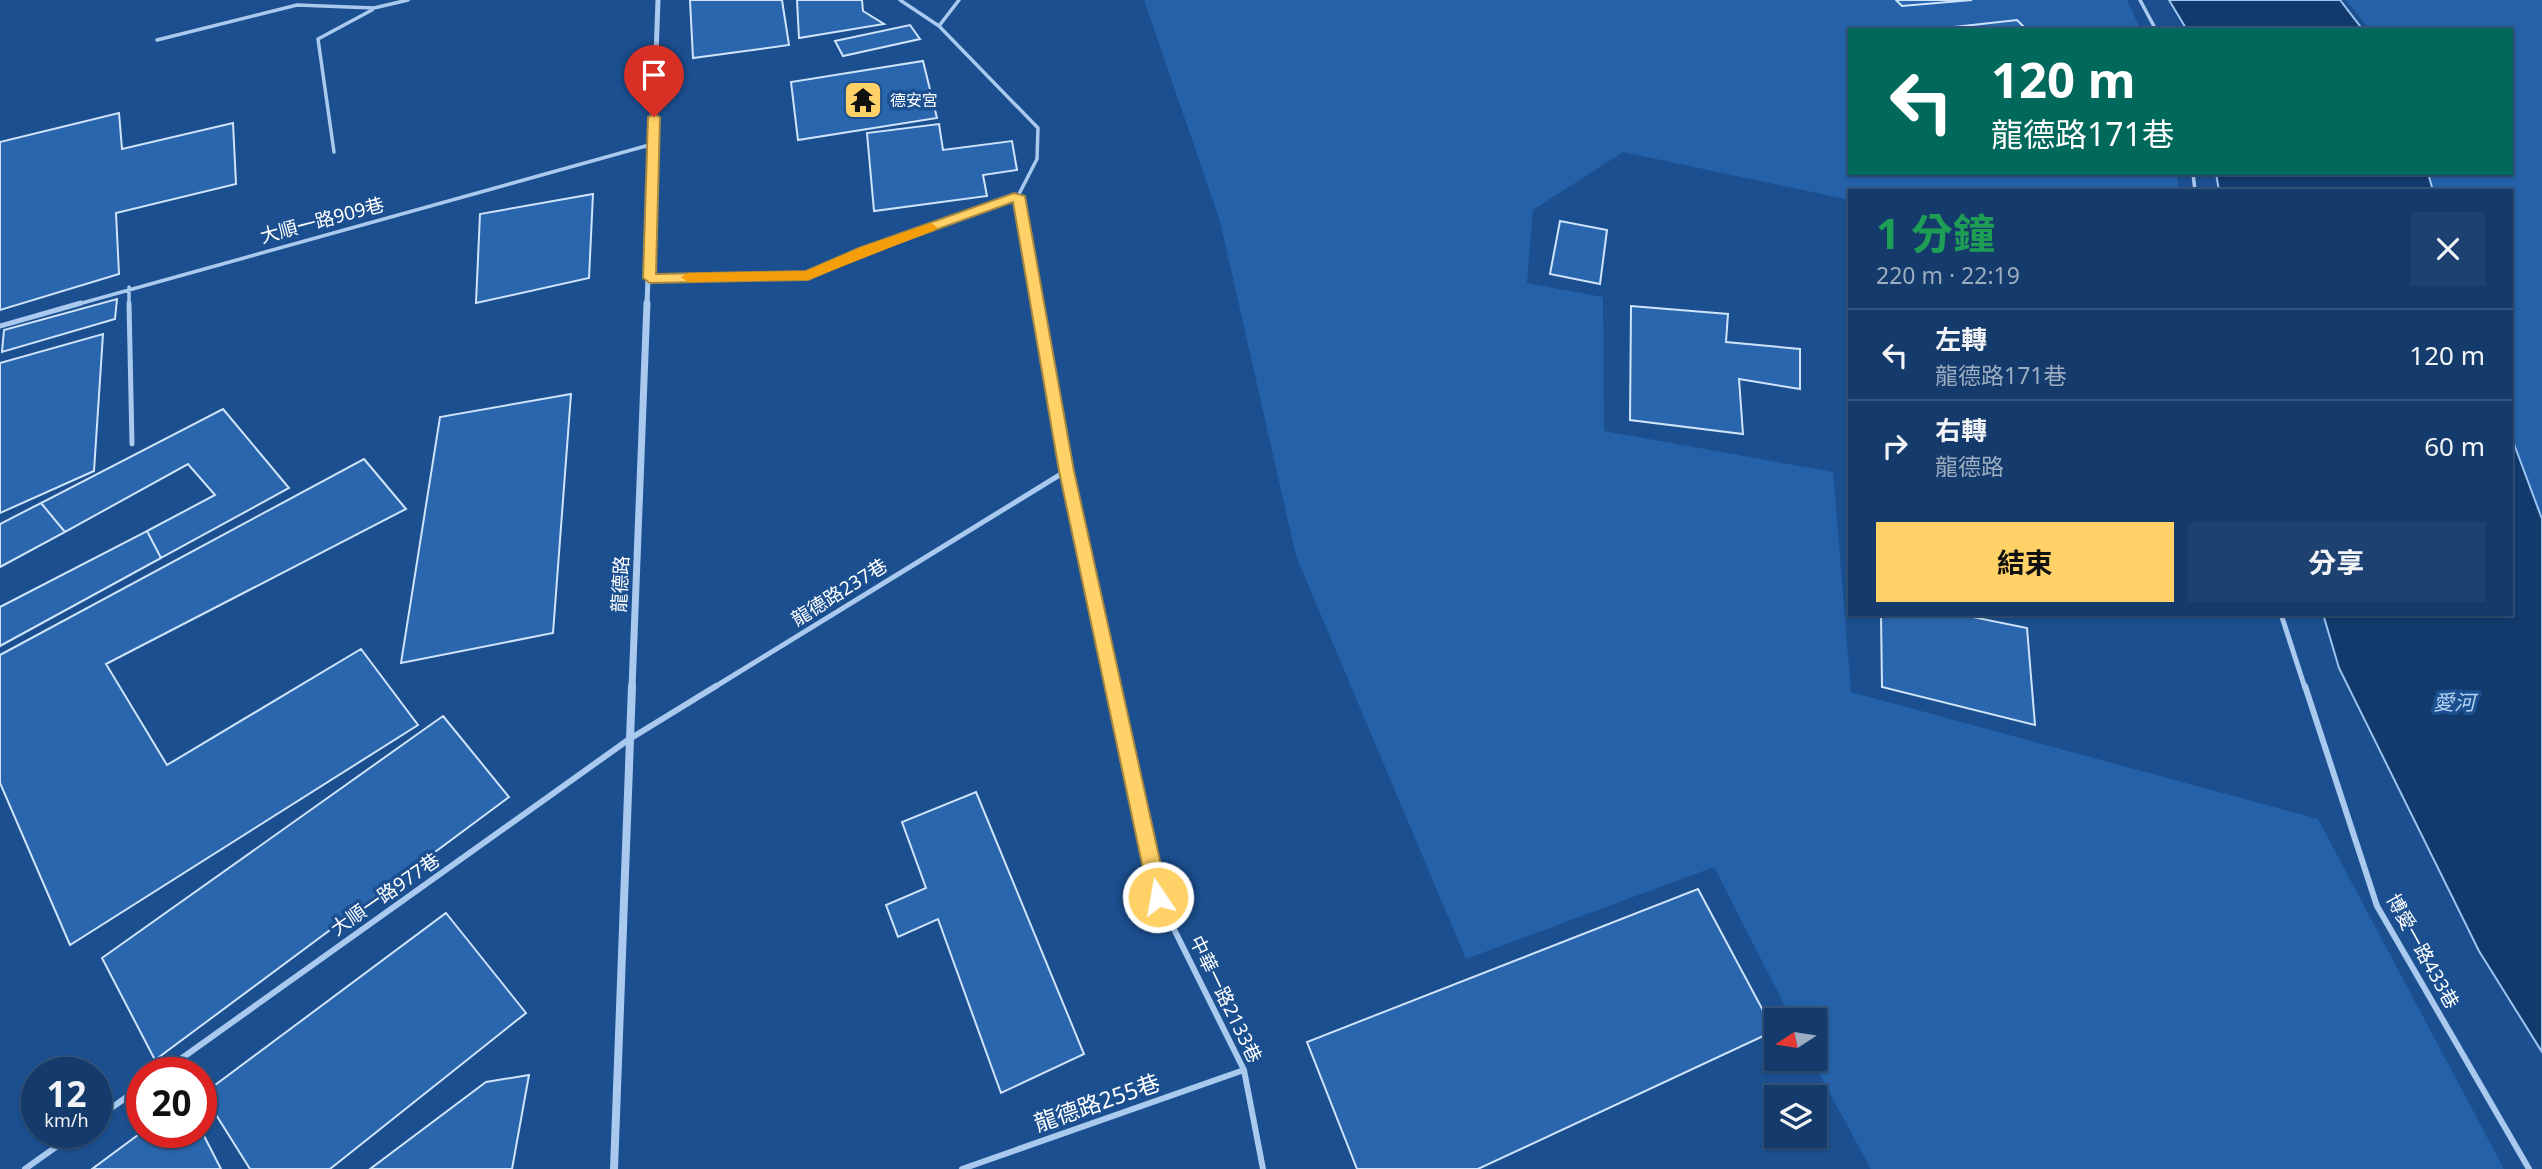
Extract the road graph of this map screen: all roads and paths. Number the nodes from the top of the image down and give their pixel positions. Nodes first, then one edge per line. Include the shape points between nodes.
1 (408, 0) edge
2 (657, 0) edge
3 (900, 0) edge
4 (959, 0) edge
5 (2140, 0) edge
6 (374, 8) junction
7 (939, 26) junction
8 (2155, 28) edge
9 (157, 40) dead end
10 (653, 144) junction
11 (334, 152) dead end
12 (1018, 196) junction
13 (650, 278) junction
14 (129, 287) junction
15 (0, 326) edge
16 (132, 444) dead end
17 (1066, 471) junction
18 (2282, 616) edge
19 (628, 740) junction
20 (183, 1057) edge
21 (1244, 1070) junction
22 (55, 1148) edge
23 (25, 1169) edge
24 (614, 1169) edge
25 (962, 1169) edge
26 (1263, 1169) edge
27 (2529, 1169) edge

1 - 6 lane
2 - 10 street, 龍德路
3 - 7 lane
4 - 7 lane
5 - 8 lane
6 - 9 lane via 296,5
6 - 11 lane via 318,39
7 - 12 lane via 1038,128 1037,159
10 - 13 street, 龍德路
10 - 14 lane, 大順一路909巷
12 - 13 lane via 808,275
12 - 17 lane, 中華一路2133巷
13 - 19 street, 龍德路
14 - 15 lane, 大順一路909巷
14 - 16 lane
17 - 19 lane, 龍德路237巷
17 - 21 lane, 中華一路2133巷 via 1158,897
18 - 27 lane, 博愛一路433巷 via 2377,906
19 - 20 lane, 大順一路977巷
19 - 24 street, 龍德路
21 - 25 lane, 龍德路255巷
21 - 26 lane, 中華一路2133巷
22 - 23 lane

